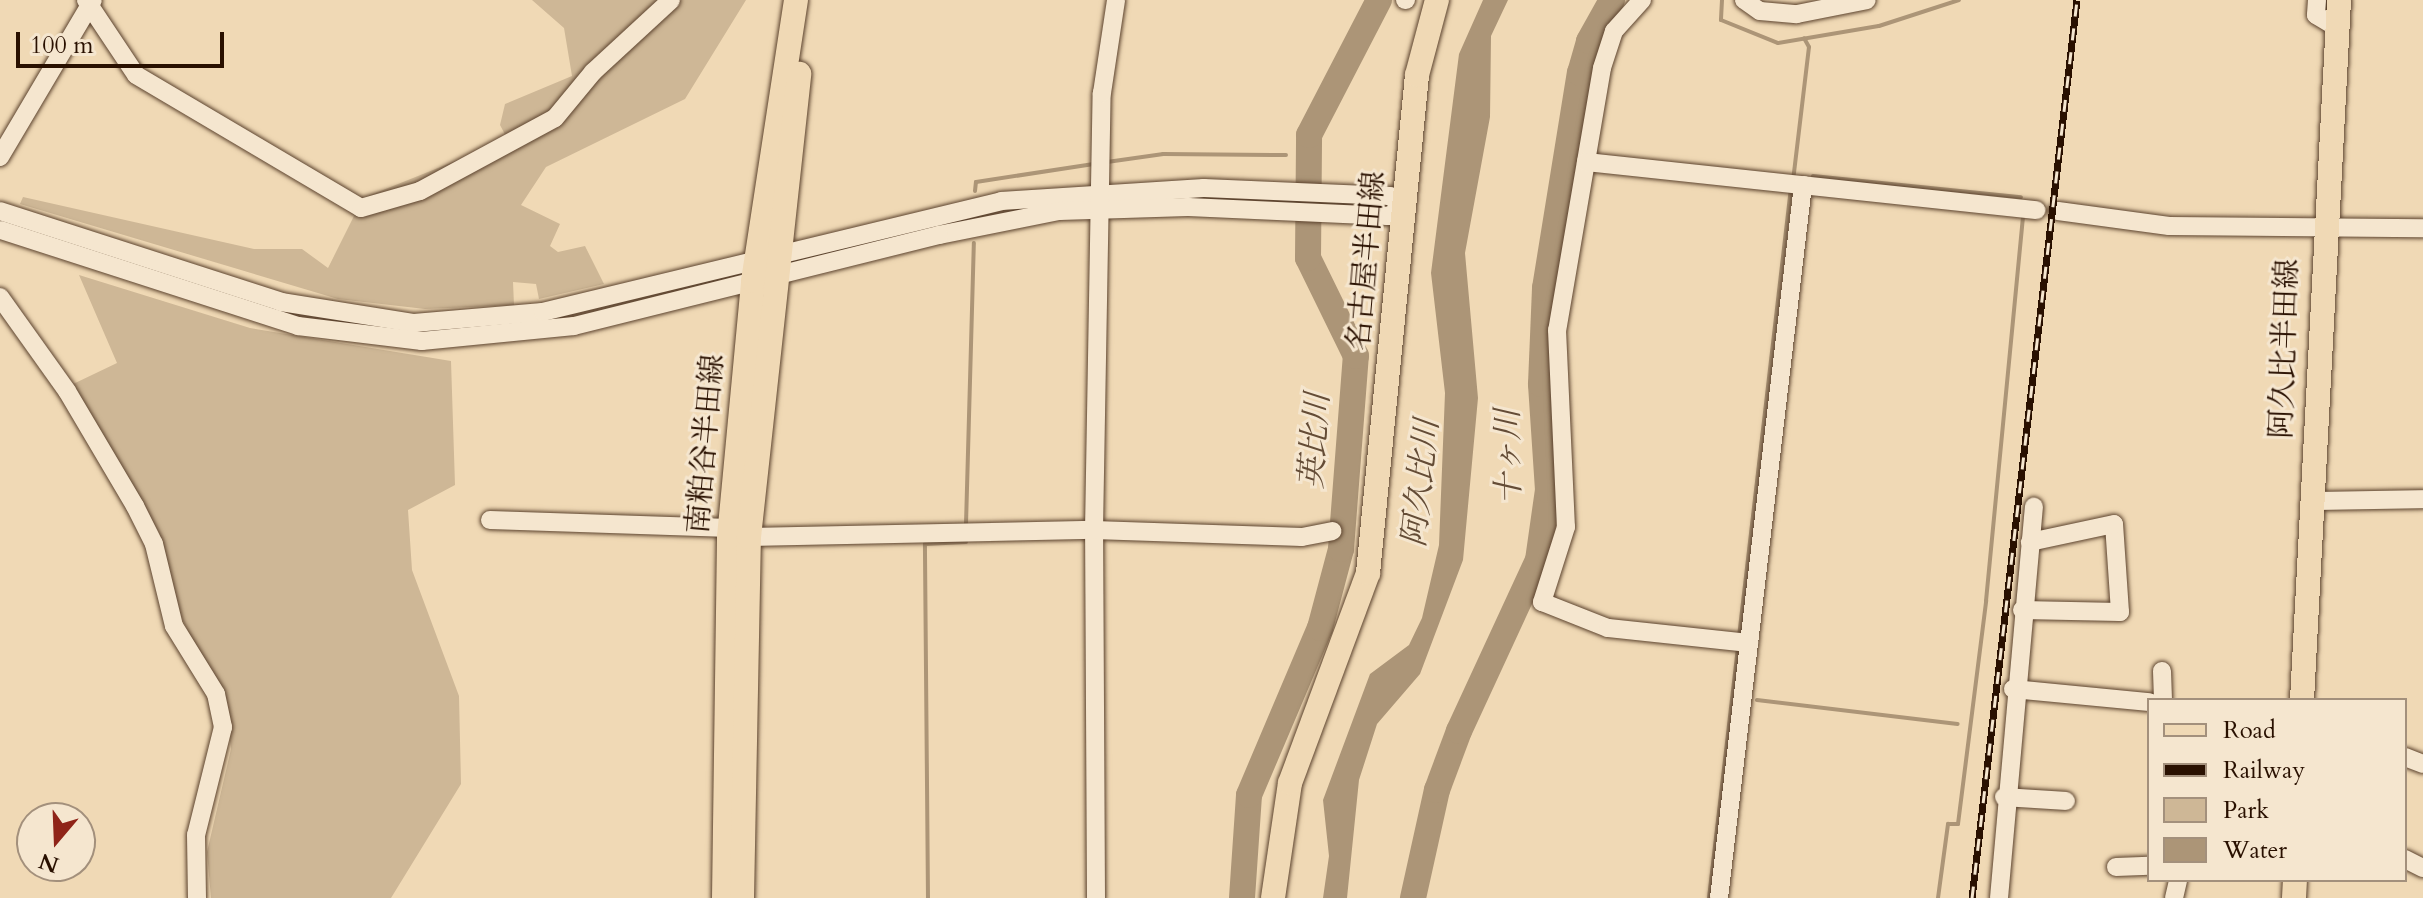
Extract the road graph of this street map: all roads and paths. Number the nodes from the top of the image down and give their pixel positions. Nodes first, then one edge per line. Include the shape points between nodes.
1 (671, 0) edge
2 (796, 0) edge
3 (809, 0) edge
4 (1116, 0) edge
5 (1437, 0) edge
6 (1642, 0) edge
7 (1744, 0) edge
8 (1867, 0) edge
9 (2317, 0) edge
10 (2339, 0) edge
11 (90, 1) edge
12 (2336, 27) junction
13 (0, 157) edge
14 (1586, 162) junction
15 (1803, 185) junction
16 (1104, 201) junction
17 (1323, 201) junction
18 (1405, 208) junction
19 (2036, 210) dead end
20 (0, 211) edge
21 (2058, 211) dead end
22 (2322, 226) junction
23 (2423, 228) edge
24 (0, 230) edge
25 (765, 266) junction
26 (0, 297) edge
27 (2423, 499) edge
28 (2311, 501) junction
29 (2034, 507) dead end
30 (490, 520) dead end
31 (1094, 530) junction
32 (1332, 531) dead end
33 (740, 532) junction
34 (2030, 542) junction
35 (2022, 610) junction
36 (1749, 643) junction
37 (2162, 671) dead end
38 (2013, 689) junction
39 (2163, 698) edge
40 (2302, 698) edge
41 (2147, 702) edge
42 (2004, 797) junction
43 (2066, 801) dead end
44 (2147, 866) edge
45 (2116, 867) dead end
46 (197, 898) edge
47 (724, 898) edge
48 (742, 898) edge
49 (1096, 898) edge
50 (1273, 898) edge
51 (1719, 898) edge
52 (1999, 898) edge

1 - 11 street via 593,72 555,118 420,191 361,208 136,75
2 - 25 main road, 南粕谷半田線
3 - 25 main road, 南粕谷半田線
4 - 16 street via 1102,93
5 - 18 main road, 名古屋半田線 via 1417,75
6 - 14 street via 1614,31
7 - 8 street via 1760,11 1797,14
9 - 12 street via 2316,15
10 - 12 main road, 阿久比半田線
11 - 13 street
12 - 22 main road, 阿久比半田線
14 - 15 street
14 - 36 street via 1557,330 1566,527 1542,602 1608,628
15 - 19 street
15 - 36 street
16 - 17 street via 1284,210
16 - 17 street via 1285,191
16 - 25 street via 959,208
16 - 31 street
17 - 18 street via 1390,196
18 - 50 main road, 名古屋半田線 via 1368,573 1286,794
20 - 25 street via 281,302 414,323 543,312
21 - 22 street via 2169,226
22 - 23 street
22 - 28 main road, 阿久比半田線
24 - 25 street via 298,326 422,341 574,326
25 - 33 main road, 南粕谷半田線
26 - 46 street via 67,391 135,506 154,544 174,626 216,694 223,727 196,835
27 - 28 street
28 - 40 main road, 阿久比半田線
29 - 34 street
30 - 33 street
31 - 32 street via 1302,537
31 - 33 street
31 - 49 street
33 - 47 main road, 南粕谷半田線
33 - 48 main road, 南粕谷半田線
34 - 35 street
34 - 35 street via 2114,524 2120,612
35 - 38 street
36 - 51 street
37 - 39 street
38 - 41 street
38 - 42 street
42 - 43 street
42 - 52 street
44 - 45 street

